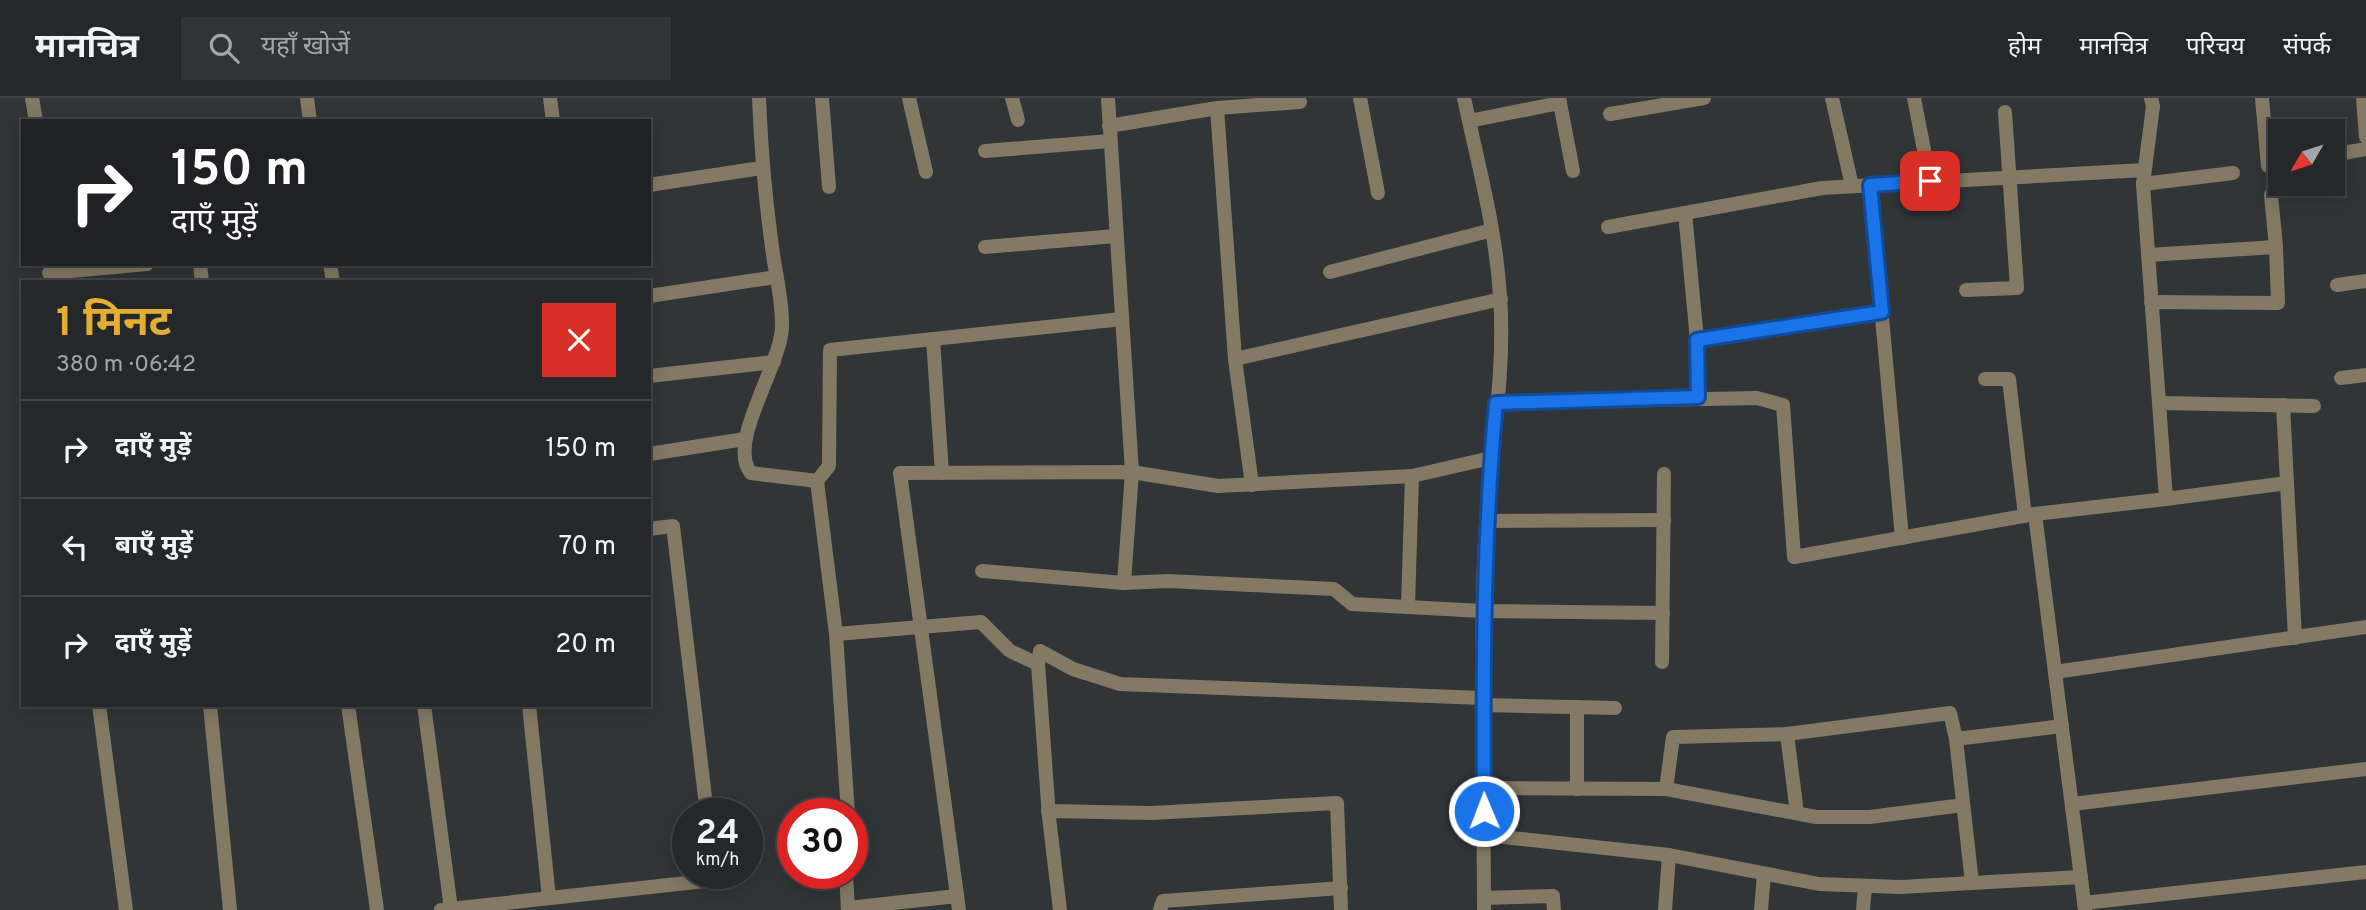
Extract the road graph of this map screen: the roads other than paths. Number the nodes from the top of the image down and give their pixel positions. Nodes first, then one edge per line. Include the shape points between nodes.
1 (32, 98) edge
2 (307, 98) edge
3 (550, 98) edge
4 (759, 98) edge
5 (822, 98) edge
6 (909, 98) edge
7 (1012, 98) edge
8 (1108, 98) edge
9 (1464, 98) edge
10 (1704, 98) edge
11 (1832, 98) edge
12 (1914, 98) edge
13 (2151, 98) edge
14 (2262, 98) edge
15 (2363, 98) edge
16 (1364, 99) edge
17 (1682, 100) edge
18 (1559, 101) edge
19 (1300, 102) dead end
20 (1217, 108) junction
21 (2005, 112) dead end
22 (1609, 114) dead end
23 (36, 119) edge
24 (310, 119) edge
25 (553, 119) edge
26 (1018, 120) dead end
27 (1469, 121) junction
28 (1110, 126) junction
29 (2366, 137) edge
30 (1110, 141) junction
31 (2366, 149) edge
32 (985, 151) dead end
33 (2345, 153) edge
34 (2268, 166) edge
35 (761, 168) junction
36 (1573, 171) dead end
37 (926, 172) dead end
38 (2233, 173) dead end
39 (2011, 177) junction
40 (2143, 177) junction
41 (1930, 181) junction
42 (651, 185) edge
43 (1870, 185) junction
44 (1852, 186) junction
45 (829, 187) dead end
46 (1378, 193) dead end
47 (2271, 196) edge
48 (1685, 213) junction
49 (1608, 227) dead end
50 (1492, 230) junction
51 (1116, 236) junction
52 (985, 247) dead end
53 (2276, 247) junction
54 (2148, 256) junction
55 (125, 266) edge
56 (1330, 272) dead end
57 (49, 273) edge
58 (776, 277) junction
59 (2366, 281) edge
60 (2337, 285) dead end
61 (1966, 290) dead end
62 (651, 296) edge
63 (1500, 299) junction
64 (2151, 302) junction
65 (1882, 312) junction
66 (1122, 319) junction
67 (933, 340) junction
68 (1697, 340) junction
69 (1235, 359) junction
70 (774, 362) junction
71 (2366, 375) edge
72 (651, 376) edge
73 (2341, 378) dead end
74 (1985, 379) dead end
75 (1698, 397) junction
76 (1496, 403) junction
77 (2159, 403) junction
78 (2283, 405) junction
79 (2314, 406) dead end
80 (745, 439) junction
81 (651, 454) edge
82 (1491, 458) junction
83 (1132, 472) junction
84 (942, 473) junction
85 (1664, 474) dead end
86 (1412, 476) junction
87 (817, 481) junction
88 (2287, 483) junction
89 (1252, 485) junction
90 (2166, 499) junction
91 (2030, 515) junction
92 (1664, 520) junction
93 (1486, 521) junction
94 (651, 528) edge
95 (1902, 538) junction
96 (982, 571) dead end
97 (1124, 583) junction
98 (1408, 607) junction
99 (1482, 611) junction
100 (1663, 613) junction
101 (921, 627) junction
102 (2366, 628) edge
103 (836, 634) junction
104 (2295, 638) junction
105 (1662, 662) dead end
106 (1038, 664) junction
107 (2055, 672) junction
108 (1482, 702) junction
109 (99, 707) edge
110 (210, 707) edge
111 (348, 707) edge
112 (424, 707) edge
113 (530, 707) edge
114 (1577, 707) junction
115 (1615, 708) dead end
116 (2062, 726) junction
117 (1787, 734) junction
118 (1956, 739) junction
119 (2366, 769) edge
120 (1483, 788) junction
121 (1577, 789) junction
122 (1666, 789) junction
123 (705, 798) edge
124 (847, 798) edge
125 (2072, 804) junction
126 (1964, 805) junction
127 (1048, 811) junction
128 (1797, 813) junction
129 (1484, 835) junction
130 (1669, 855) junction
131 (2366, 872) edge
132 (1764, 874) junction
133 (2081, 877) junction
134 (1972, 883) junction
135 (672, 885) edge
136 (1865, 886) junction
137 (1341, 888) junction
138 (847, 889) edge
139 (549, 898) junction
140 (958, 903) edge
141 (1484, 904) edge
142 (2085, 907) edge
143 (446, 909) edge
144 (848, 909) edge
145 (126, 910) edge
146 (230, 910) edge
147 (377, 910) edge
148 (1060, 910) edge
149 (1160, 910) edge
150 (1341, 910) edge
151 (1553, 910) edge
152 (1664, 910) edge
153 (1761, 910) edge
154 (1863, 910) edge

1 - 23 street
2 - 24 street
3 - 25 street
4 - 35 street
5 - 45 street
6 - 37 street
7 - 26 street
8 - 28 street
9 - 27 street
10 - 17 street
11 - 44 street
12 - 41 street
13 - 40 street
14 - 34 street
15 - 29 street
16 - 46 street
17 - 22 street
18 - 27 street
18 - 36 street
19 - 20 street
20 - 28 street
20 - 69 street
21 - 39 street
27 - 50 street
28 - 30 street
30 - 32 street
30 - 51 street
31 - 33 street
35 - 42 street
35 - 58 street
38 - 40 street
39 - 40 street
39 - 41 street
39 - 61 street via 2017,288
40 - 54 street
41 - 43 street
43 - 44 street
43 - 65 street
44 - 48 street
47 - 53 street
48 - 49 street
48 - 68 street
50 - 56 street
50 - 63 street
51 - 52 street
51 - 66 street
53 - 54 street
53 - 64 street via 2278,303
54 - 64 street
55 - 57 street
58 - 62 street
58 - 70 street via 782,327
59 - 60 street
63 - 69 street
63 - 76 street via 1502,352
64 - 77 street
65 - 68 street
65 - 95 street
66 - 67 street
66 - 83 street
67 - 84 street
67 - 87 street via 830,350 829,466
68 - 75 street
69 - 89 street
70 - 72 street
70 - 80 street
71 - 73 street
74 - 91 street via 2010,379
75 - 76 street
75 - 95 street via 1756,398 1783,405 1794,557
76 - 82 street
77 - 78 street
77 - 90 street
78 - 79 street
78 - 88 street
80 - 81 street
80 - 87 street via 742,457 751,473
82 - 86 street
82 - 93 street
83 - 84 street
83 - 89 street via 1218,486
83 - 97 street
84 - 101 street via 900,473
85 - 92 street
86 - 89 street
86 - 98 street
87 - 103 street
88 - 90 street
88 - 104 street
90 - 91 street
91 - 95 street
91 - 107 street
92 - 93 street
92 - 100 street
93 - 99 street
94 - 123 street via 674,526
96 - 97 street
97 - 98 street via 1334,589 1352,604
98 - 99 street
99 - 100 street
99 - 108 street
100 - 105 street
101 - 103 street
101 - 106 street via 981,622 1010,651
101 - 140 street
102 - 104 street
103 - 124 street
104 - 107 street
106 - 108 street via 1040,651 1073,669 1120,684
106 - 127 street
107 - 116 street
108 - 114 street
108 - 120 street
109 - 145 street
110 - 146 street
111 - 147 street
112 - 143 street
113 - 139 street
114 - 115 street
114 - 121 street
116 - 118 street
116 - 125 street
117 - 118 street via 1950,713
117 - 122 street via 1673,737
117 - 128 street
118 - 126 street
119 - 125 street
120 - 121 street
120 - 129 street
121 - 122 street
122 - 128 street
125 - 133 street
126 - 128 street via 1870,817
126 - 134 street
127 - 137 street via 1151,813 1337,803
127 - 148 street
129 - 130 street
129 - 141 street
130 - 132 street
130 - 152 street
131 - 142 street
132 - 136 street
132 - 153 street
133 - 134 street
133 - 142 street
134 - 136 street
135 - 139 street
136 - 154 street
137 - 149 street via 1163,901
137 - 150 street
138 - 144 street
139 - 143 street
140 - 144 street
141 - 151 street via 1553,896

